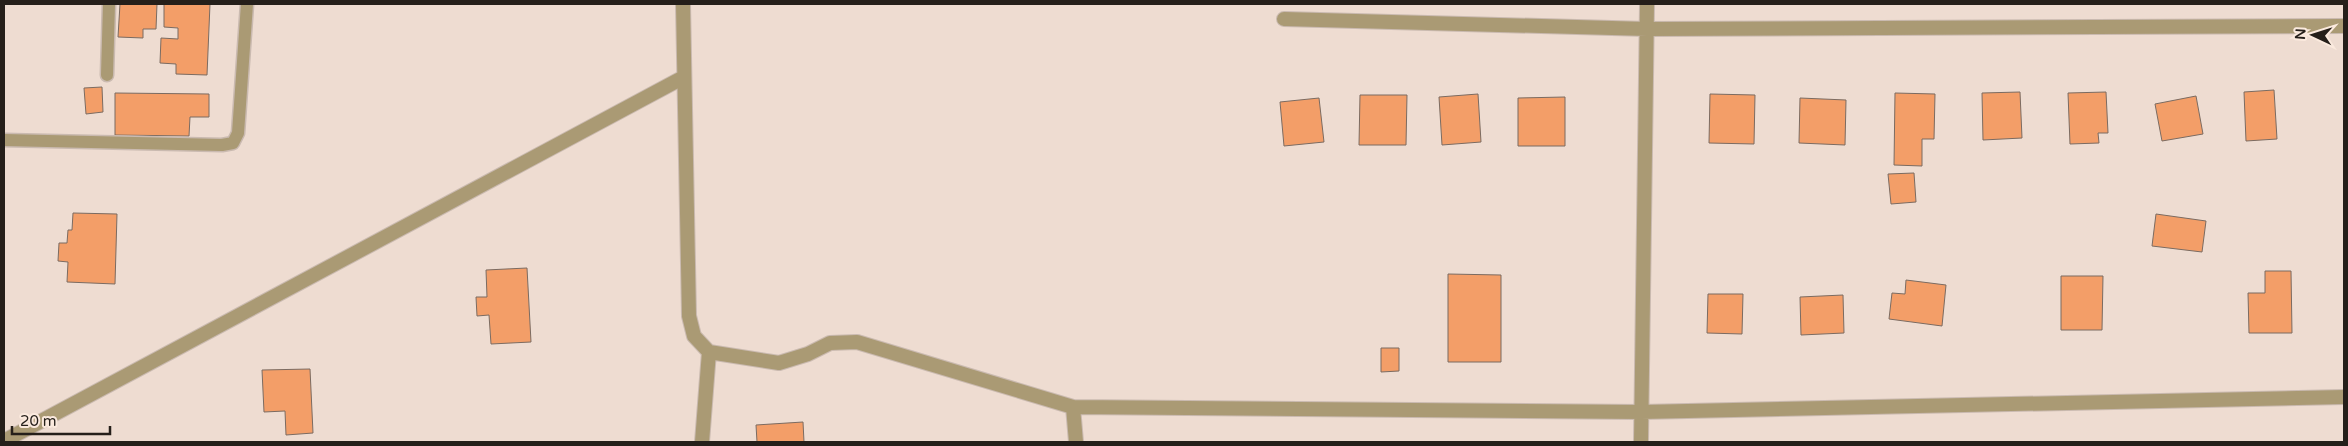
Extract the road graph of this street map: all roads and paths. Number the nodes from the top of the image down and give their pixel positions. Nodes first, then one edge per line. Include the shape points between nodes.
1 (109, 4) edge
2 (247, 4) edge
3 (683, 4) edge
4 (1647, 4) edge
5 (1284, 19) dead end
6 (2344, 26) edge
7 (1647, 29) junction
8 (107, 75) dead end
9 (684, 77) junction
10 (4, 140) edge
11 (709, 352) junction
12 (2344, 397) edge
13 (1073, 407) junction
14 (1641, 412) junction
15 (4, 440) edge
16 (702, 442) edge
17 (1076, 442) edge
18 (1641, 442) edge

1 - 8 lane
2 - 10 lane via 238,133 233,142 222,145
3 - 9 street
4 - 7 street
5 - 7 street
6 - 7 street
7 - 14 street
9 - 11 street via 689,316 694,336
9 - 15 street
11 - 13 street via 780,363 830,343 857,342
11 - 16 street
12 - 14 street
13 - 14 street
13 - 17 street
14 - 18 street

